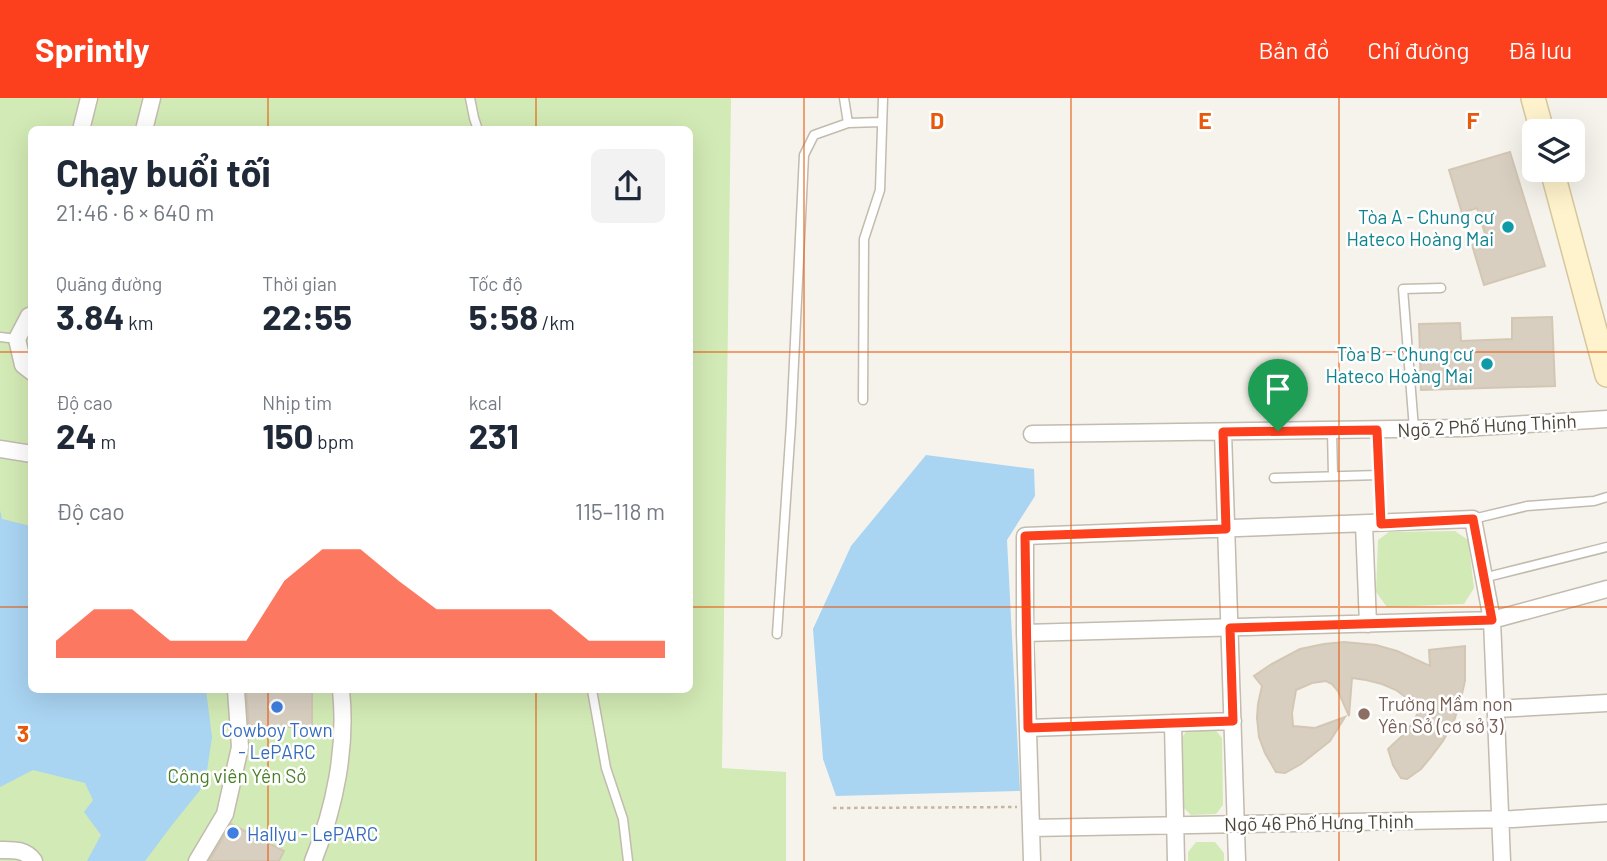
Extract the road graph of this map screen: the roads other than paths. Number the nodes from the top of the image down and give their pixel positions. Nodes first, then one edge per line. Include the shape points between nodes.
1 (89, 98) edge
2 (152, 98) edge
3 (470, 98) edge
4 (844, 98) edge
5 (883, 98) edge
6 (1533, 98) edge
7 (1539, 119) edge
8 (881, 122) junction
9 (848, 123) junction
10 (82, 126) edge
11 (145, 126) edge
12 (477, 126) edge
13 (1555, 182) edge
14 (1441, 288) dead end
15 (28, 318) edge
16 (0, 337) edge
17 (17, 340) junction
18 (28, 369) edge
19 (1607, 375) edge
20 (863, 400) dead end
21 (1607, 419) edge
22 (1414, 429) junction
23 (1332, 430) junction
24 (1377, 430) junction
25 (1223, 432) junction
26 (1032, 434) dead end
27 (0, 449) edge
28 (28, 453) edge
29 (1379, 475) junction
30 (1333, 476) junction
31 (1274, 478) dead end
32 (1607, 497) edge
33 (1473, 519) junction
34 (1372, 524) junction
35 (1226, 529) junction
36 (1607, 547) edge
37 (1483, 578) junction
38 (1607, 589) edge
39 (1492, 620) junction
40 (1367, 624) junction
41 (1230, 628) junction
42 (777, 634) dead end
43 (1026, 634) junction
44 (236, 693) edge
45 (341, 693) edge
46 (593, 693) edge
47 (1607, 703) edge
48 (1496, 709) junction
49 (1233, 721) junction
50 (1173, 723) junction
51 (1028, 728) junction
52 (1607, 814) edge
53 (1501, 819) junction
54 (1236, 824) junction
55 (1175, 825) junction
56 (1031, 828) junction
57 (0, 850) edge
58 (34, 861) edge
59 (197, 861) edge
60 (313, 861) edge
61 (628, 861) edge
62 (1032, 861) edge
63 (1176, 861) edge
64 (1237, 861) edge
65 (1502, 861) edge

1 - 10 street
2 - 11 street
3 - 12 lane
4 - 9 lane
5 - 8 lane
6 - 7 street
8 - 9 lane
8 - 20 lane via 880,190 864,239
9 - 42 lane via 814,135 804,155
13 - 19 street
14 - 22 lane via 1403,289
15 - 17 street
16 - 17 lane
17 - 18 street
21 - 22 street, Ngõ 2 Phố Hưng Thịnh
22 - 24 street, Ngõ 2 Phố Hưng Thịnh
23 - 24 street, Ngõ 2 Phố Hưng Thịnh
23 - 25 street, Ngõ 2 Phố Hưng Thịnh
23 - 30 lane
24 - 29 lane
25 - 26 street, Ngõ 2 Phố Hưng Thịnh
25 - 35 street
27 - 28 street
29 - 30 lane
29 - 34 lane
30 - 31 lane
32 - 33 lane via 1527,506
33 - 34 street
33 - 37 street
34 - 35 street
34 - 40 street
35 - 41 street
35 - 43 street via 1025,536
36 - 37 lane
37 - 39 street
38 - 39 street
39 - 40 street
39 - 48 street
40 - 41 street
41 - 43 street
41 - 49 street
43 - 51 street
44 - 59 street via 240,747 225,814
45 - 60 street via 344,714 337,788
46 - 61 lane via 606,768 623,819
47 - 48 street
48 - 53 street
49 - 50 street
49 - 54 street
50 - 51 street
50 - 55 street
51 - 56 street
52 - 53 street, Ngõ 46 Phố Hưng Thịnh
53 - 54 street, Ngõ 46 Phố Hưng Thịnh
53 - 65 street
54 - 55 street, Ngõ 46 Phố Hưng Thịnh
54 - 64 street
55 - 56 street, Ngõ 46 Phố Hưng Thịnh
55 - 63 street
56 - 62 street
57 - 58 street via 21,850

